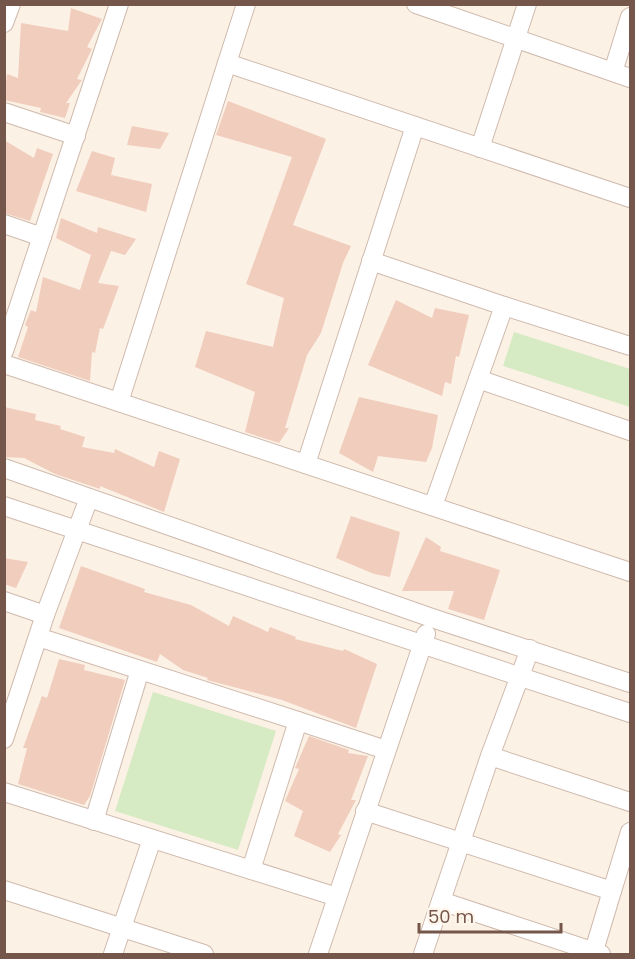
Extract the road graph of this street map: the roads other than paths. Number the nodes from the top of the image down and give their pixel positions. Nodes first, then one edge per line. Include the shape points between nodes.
1 (11, 4) edge
2 (119, 4) edge
3 (246, 4) edge
4 (416, 4) edge
5 (527, 4) edge
6 (630, 17) edge
7 (4, 23) edge
8 (516, 40) junction
9 (227, 63) junction
10 (613, 72) junction
11 (630, 78) edge
12 (4, 112) edge
13 (415, 126) junction
14 (76, 136) junction
15 (480, 148) junction
16 (630, 198) edge
17 (4, 224) edge
18 (42, 237) junction
19 (371, 261) junction
20 (504, 306) junction
21 (630, 346) edge
22 (4, 351) edge
23 (4, 364) edge
24 (478, 379) junction
25 (119, 402) junction
26 (630, 430) edge
27 (306, 464) junction
28 (4, 468) edge
29 (89, 498) junction
30 (4, 506) edge
31 (433, 506) junction
32 (76, 530) junction
33 (630, 572) edge
34 (4, 601) edge
35 (45, 615) junction
36 (432, 618) junction
37 (38, 637) junction
38 (423, 643) junction
39 (530, 649) junction
40 (140, 670) junction
41 (520, 676) junction
42 (630, 683) edge
43 (630, 713) edge
44 (298, 721) junction
45 (4, 739) edge
46 (386, 750) junction
47 (490, 756) junction
48 (4, 792) edge
49 (630, 802) edge
50 (365, 811) junction
51 (94, 821) junction
52 (630, 832) edge
53 (152, 839) junction
54 (460, 843) junction
55 (251, 870) junction
56 (4, 890) edge
57 (612, 891) junction
58 (337, 897) junction
59 (441, 901) junction
60 (122, 928) junction
61 (113, 954) edge
62 (204, 954) edge
63 (318, 954) edge
64 (423, 954) edge
65 (596, 954) edge

1 - 7 street
2 - 14 street
3 - 9 street
4 - 8 street
5 - 8 street
6 - 10 street
8 - 10 street
8 - 15 street
9 - 13 street
9 - 25 street
10 - 11 street
12 - 14 street
13 - 15 street
13 - 19 street
14 - 18 street
15 - 16 street
17 - 18 street
18 - 22 street
19 - 20 street
19 - 27 street
20 - 21 street
20 - 24 street
23 - 25 street
24 - 26 street
24 - 31 street
25 - 27 street
27 - 31 street
28 - 29 street
29 - 32 street
29 - 36 street
30 - 32 street
31 - 33 street
32 - 35 street
32 - 38 street
34 - 35 street
35 - 37 street
36 - 38 street
36 - 39 street
37 - 40 street
37 - 45 street
38 - 41 street
38 - 46 street
39 - 41 street
39 - 42 street
40 - 44 street
40 - 51 street
41 - 43 street
41 - 47 street
44 - 46 street
44 - 55 street
46 - 50 street
47 - 49 street
47 - 54 street
48 - 51 street
50 - 54 street
50 - 58 street
51 - 53 street
52 - 57 street
53 - 55 street
53 - 60 street
54 - 57 street
54 - 59 street
55 - 58 street
56 - 60 street
57 - 65 street
58 - 63 street
59 - 64 street
59 - 65 street
60 - 61 street
60 - 62 street

